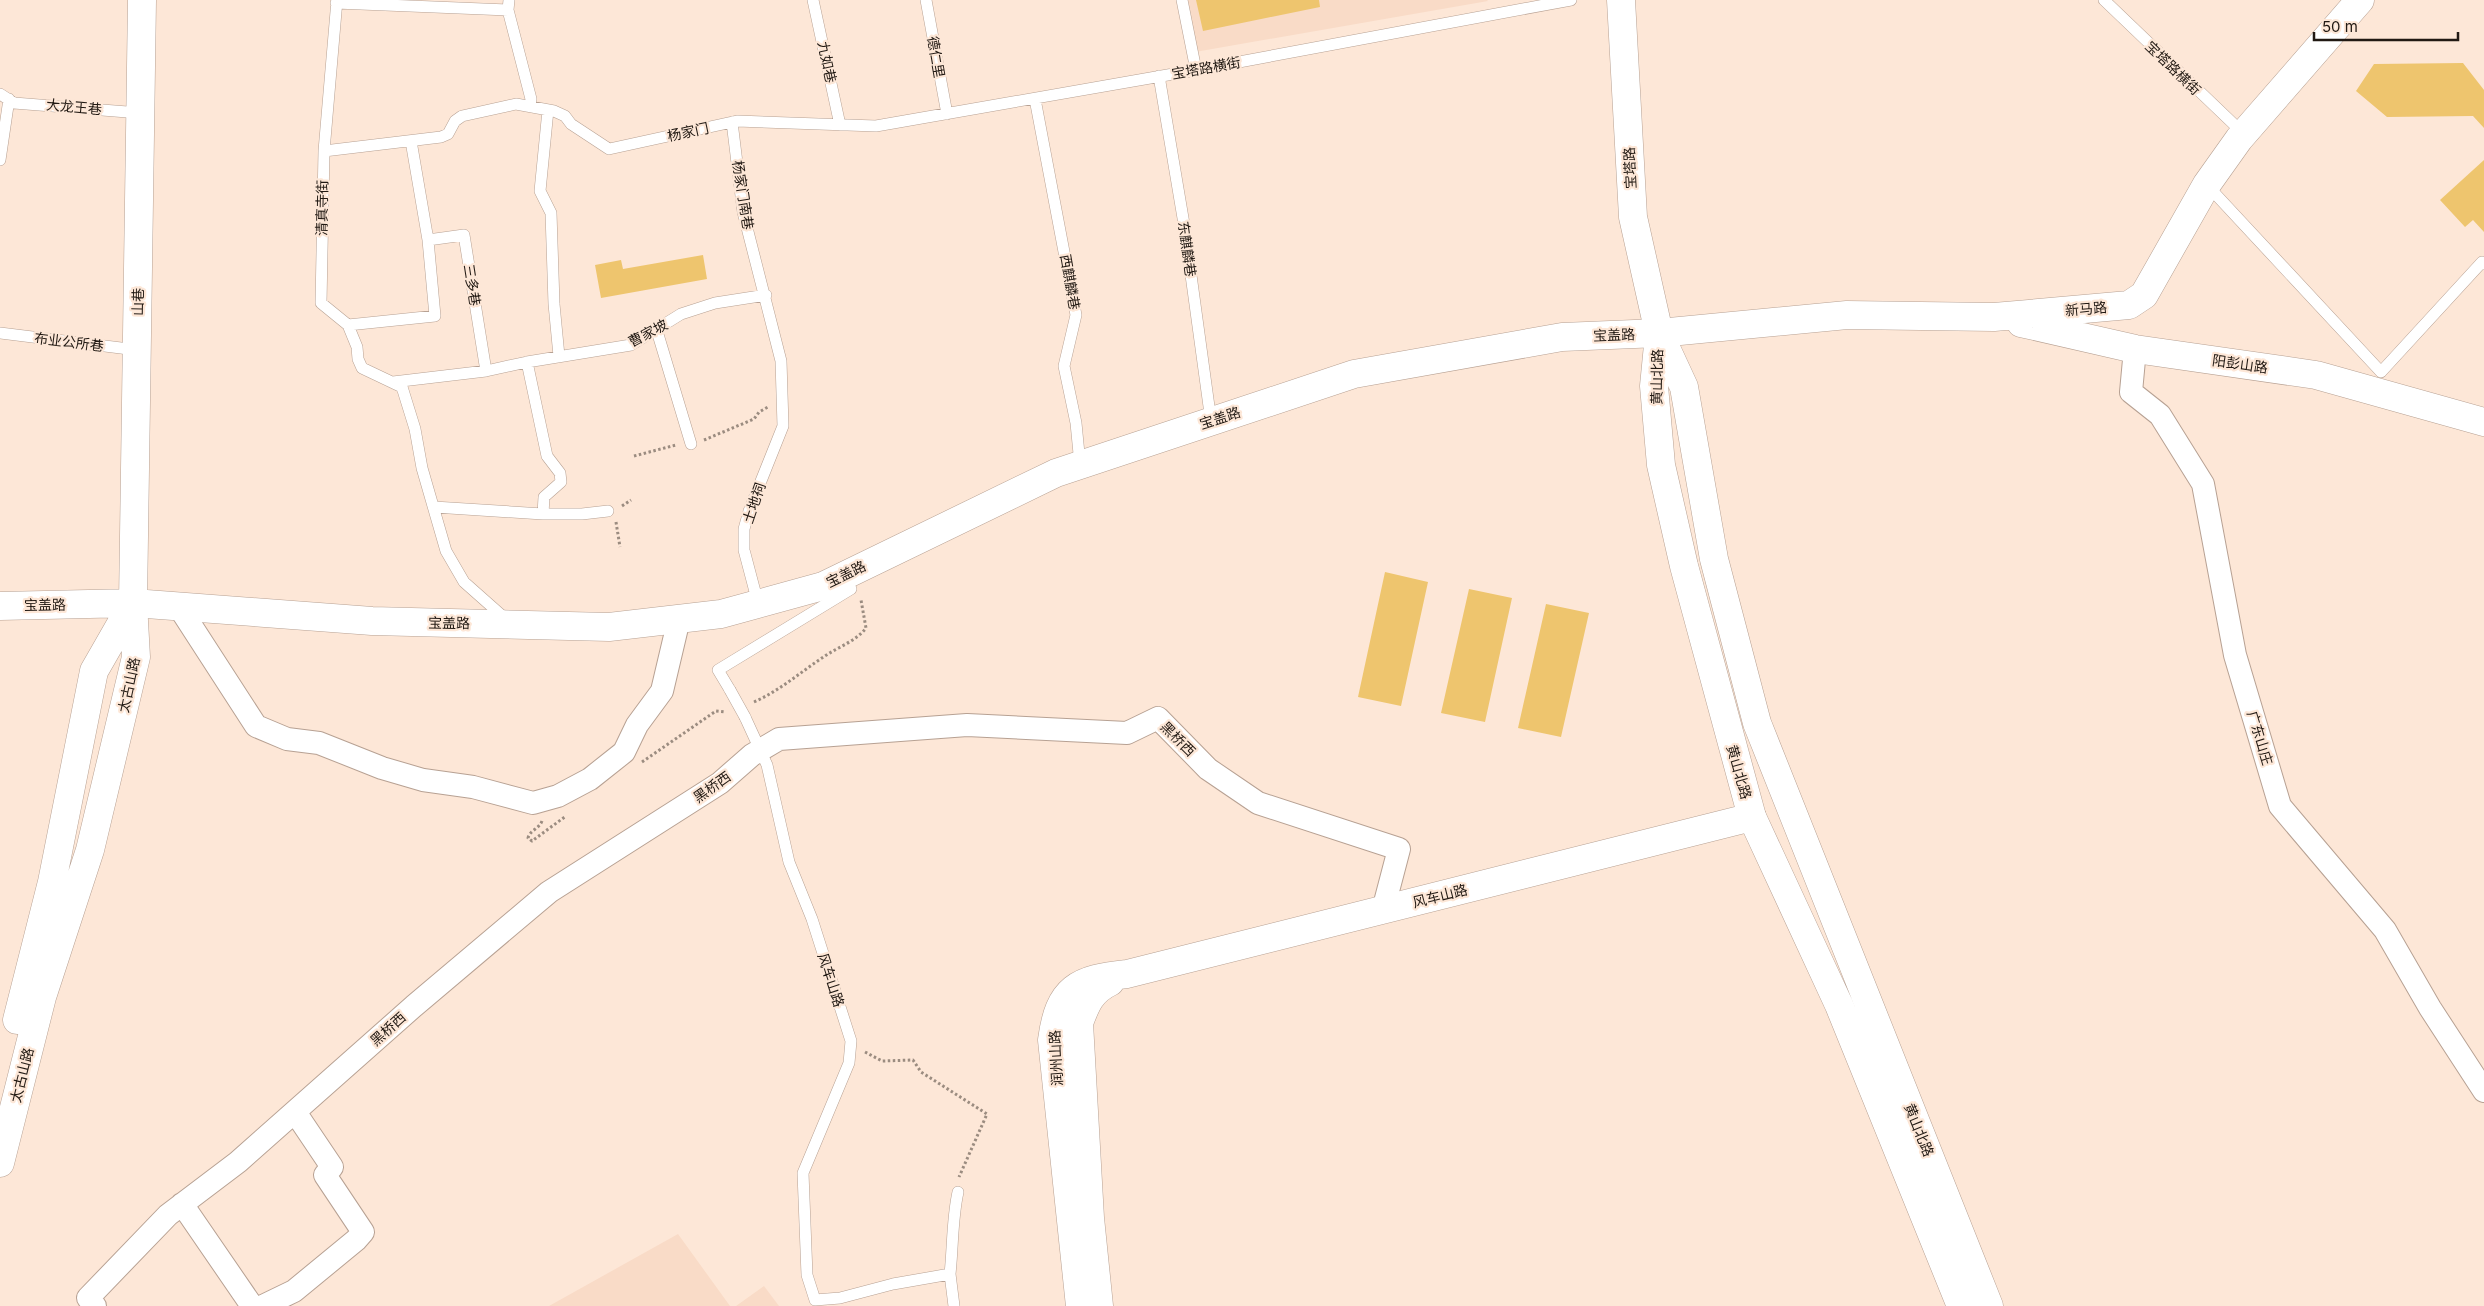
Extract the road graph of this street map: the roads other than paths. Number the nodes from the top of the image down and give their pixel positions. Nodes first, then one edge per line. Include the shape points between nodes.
1 (142, 0) edge
2 (813, 0) edge
3 (926, 0) edge
4 (1182, 0) edge
5 (1571, 0) edge
6 (1621, 0) edge
7 (2104, 0) edge
8 (2360, 0) edge
9 (336, 2) edge
10 (508, 5) edge
11 (1196, 70) junction
12 (1158, 76) junction
13 (4, 96) edge
14 (1035, 99) junction
15 (530, 106) junction
16 (548, 110) junction
17 (140, 113) junction
18 (946, 114) junction
19 (732, 122) junction
20 (840, 125) junction
21 (2244, 134) junction
22 (411, 141) junction
23 (324, 151) junction
24 (0, 160) edge
25 (2207, 184) junction
26 (428, 240) junction
27 (2484, 264) edge
28 (766, 295) junction
29 (1994, 317) junction
30 (348, 325) junction
31 (657, 330) junction
32 (0, 333) edge
33 (1659, 333) junction
34 (2135, 349) junction
35 (137, 350) junction
36 (559, 356) junction
37 (527, 362) junction
38 (486, 371) junction
39 (391, 381) junction
40 (1211, 421) junction
41 (2484, 422) edge
42 (691, 444) road end
43 (1080, 464) junction
44 (434, 507) junction
45 (543, 514) junction
46 (612, 514) road end
47 (847, 582) junction
48 (133, 603) junction
49 (758, 604) junction
50 (0, 606) edge
51 (179, 607) junction
52 (679, 619) junction
53 (512, 625) junction
54 (761, 750) junction
55 (1752, 817) junction
56 (1383, 910) junction
57 (1127, 974) junction
58 (0, 1086) edge
59 (2484, 1091) edge
60 (295, 1112) junction
61 (0, 1163) edge
62 (958, 1192) road end
63 (182, 1204) junction
64 (950, 1274) junction
65 (91, 1302) edge
66 (252, 1306) edge
67 (263, 1306) edge
68 (954, 1306) edge
69 (1080, 1306) edge
70 (1099, 1306) edge
71 (1961, 1306) edge
72 (1989, 1306) edge

1 - 17 street, 山巷
2 - 20 lane, 九如巷
3 - 18 lane, 德仁里
4 - 11 lane
5 - 11 lane, 宝塔路横街
6 - 33 street, 宝塔路 via 1633,217
7 - 21 lane, 宝塔路横街
8 - 21 street, 新马路
9 - 10 lane, 清真寺街
9 - 23 lane, 清真寺街
10 - 15 lane
11 - 12 lane, 宝塔路横街
12 - 14 lane, 宝塔路横街
12 - 40 lane, 东麒麟巷 via 1184,224
13 - 17 lane, 大龙王巷 via 14,103
13 - 24 lane, 大龙王巷
14 - 18 lane, 宝塔路横街
14 - 43 lane, 西麒麟巷 via 1076,315 1064,366 1076,423
15 - 16 lane, 杨家门
15 - 22 lane, 杨家门 via 516,104 468,113 455,121 448,134
16 - 19 lane, 杨家门 via 565,116 571,124 609,149
16 - 36 lane via 540,192 552,212
17 - 35 street, 山巷
18 - 20 lane, 宝塔路横街 via 876,126
19 - 20 lane, 杨家门
19 - 28 lane, 杨家门南巷 via 743,212
21 - 25 street, 新马路
22 - 23 lane, 杨家门
22 - 26 lane
23 - 30 lane, 清真寺街 via 321,303
25 - 27 lane via 2381,372 2482,262
25 - 29 street, 新马路 via 2144,295 2129,305
26 - 30 lane via 435,316
26 - 38 lane, 三多巷 via 464,235
28 - 31 lane, 曹家坡 via 716,303 682,314
28 - 49 lane, 土地祠 via 781,362 783,426 744,529 744,550
29 - 33 street, 新马路 via 1846,315
29 - 34 street, 阳彭山路
30 - 39 lane via 362,368
31 - 36 lane, 曹家坡 via 631,345
31 - 42 lane
32 - 35 lane, 布业公所巷
33 - 40 street, 宝盖路 via 1562,337 1354,374
33 - 55 street, 黄山北路 via 1654,386 1661,465 1684,566
33 - 72 street, 黄山北路 via 1684,387 1714,559 1757,723
34 - 41 street, 阳彭山路 via 2316,375
34 - 59 street, 广东山庄 via 2131,392 2160,415 2203,484 2235,654 2280,806 2385,930 2430,1008
35 - 48 street, 山巷
36 - 37 lane, 曹家坡
37 - 38 lane, 曹家坡
37 - 45 lane via 547,456 560,473 561,482 544,497
38 - 39 lane, 曹家坡
39 - 44 lane via 402,387
40 - 43 street, 宝盖路
43 - 47 street, 宝盖路 via 1056,473
44 - 45 lane
44 - 53 lane via 446,551 464,582
45 - 46 lane
47 - 49 street, 宝盖路
47 - 54 lane, 风车山路, bridge via 718,670 745,712
48 - 50 street, 宝盖路
48 - 51 street, 宝盖路
48 - 58 street, 太古山路 via 94,671 52,882
48 - 61 street, 太古山路 via 136,657 90,850 42,997
49 - 52 street, 宝盖路 via 721,614
51 - 52 street via 256,726 287,739 319,743 423,780 473,787 533,802 558,796 590,779 624,752 637,725 662,691
51 - 53 street, 宝盖路 via 372,621
52 - 53 street, 宝盖路 via 609,627
54 - 56 street, 黑桥西 via 779,739 967,724 1127,733 1158,718 1208,769 1258,803 1399,849
54 - 60 street, 黑桥西 via 720,783 549,892
54 - 64 lane, 风车山路 via 777,803 789,862 812,919 851,1041 849,1063 803,1173 807,1275 815,1300 840,1298
55 - 56 street, 风车山路
55 - 71 street, 黄山北路 via 1839,1006
56 - 57 street, 风车山路
57 - 69 street, 润州山路 via 1094,977 1075,988 1063,1001 1055,1020 1052,1040
57 - 70 street, 润州山路 via 1097,988 1086,1003 1079,1023 1090,1218
60 - 63 street, 黑桥西 via 238,1162
60 - 67 street via 332,1167 325,1175 363,1232 294,1291
62 - 64 lane
63 - 65 street, 黑桥西 via 168,1215
63 - 66 street
64 - 68 lane

